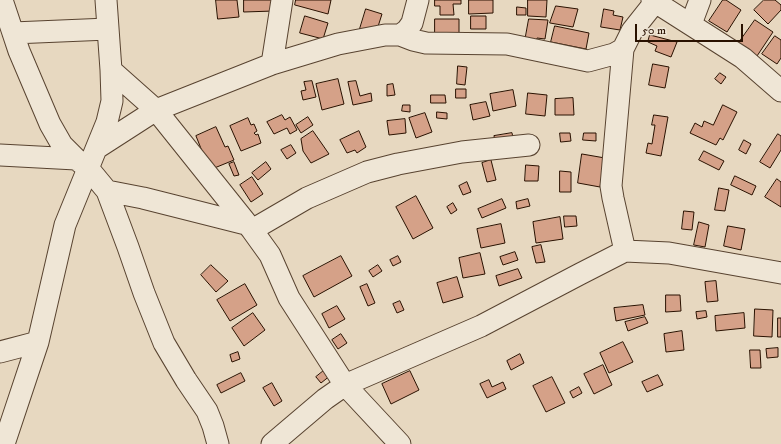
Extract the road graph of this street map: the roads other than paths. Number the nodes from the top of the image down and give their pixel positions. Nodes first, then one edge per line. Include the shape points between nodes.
1 (2, 0) edge
2 (106, 0) edge
3 (116, 0) edge
4 (282, 0) edge
5 (418, 0) edge
6 (700, 0) edge
7 (654, 1) edge
8 (691, 24) junction
9 (107, 27) junction
10 (13, 33) junction
11 (400, 35) junction
12 (623, 49) junction
13 (272, 64) junction
14 (111, 70) junction
15 (781, 91) edge
16 (156, 110) junction
17 (529, 145) dead end
18 (97, 148) junction
19 (0, 155) edge
20 (82, 164) junction
21 (106, 191) junction
22 (249, 227) junction
23 (626, 251) junction
24 (781, 273) edge
25 (38, 342) junction
26 (0, 352) edge
27 (345, 385) junction
28 (4, 444) edge
29 (218, 444) edge
30 (272, 444) edge
31 (400, 444) edge

1 - 10 street
2 - 9 street
3 - 9 street
4 - 13 street
5 - 11 street via 412,23
6 - 8 street
7 - 8 street
7 - 12 street via 632,31
8 - 15 street via 743,58
9 - 10 street
9 - 14 street
10 - 20 street via 50,124 62,145
11 - 12 street via 426,43 507,44 588,61
11 - 13 street via 385,35 338,44
12 - 23 street via 611,186
13 - 16 street
14 - 16 street
14 - 18 street via 112,101
16 - 18 street
16 - 22 street
17 - 22 street via 462,152 367,172
18 - 20 street
19 - 20 street
20 - 21 street
20 - 25 street
21 - 22 street via 143,198
21 - 29 street via 164,343 207,411
22 - 27 street via 270,255 289,298
23 - 24 street via 669,253
23 - 27 street via 481,326
25 - 26 street
25 - 28 street
27 - 30 street via 325,398
27 - 31 street

